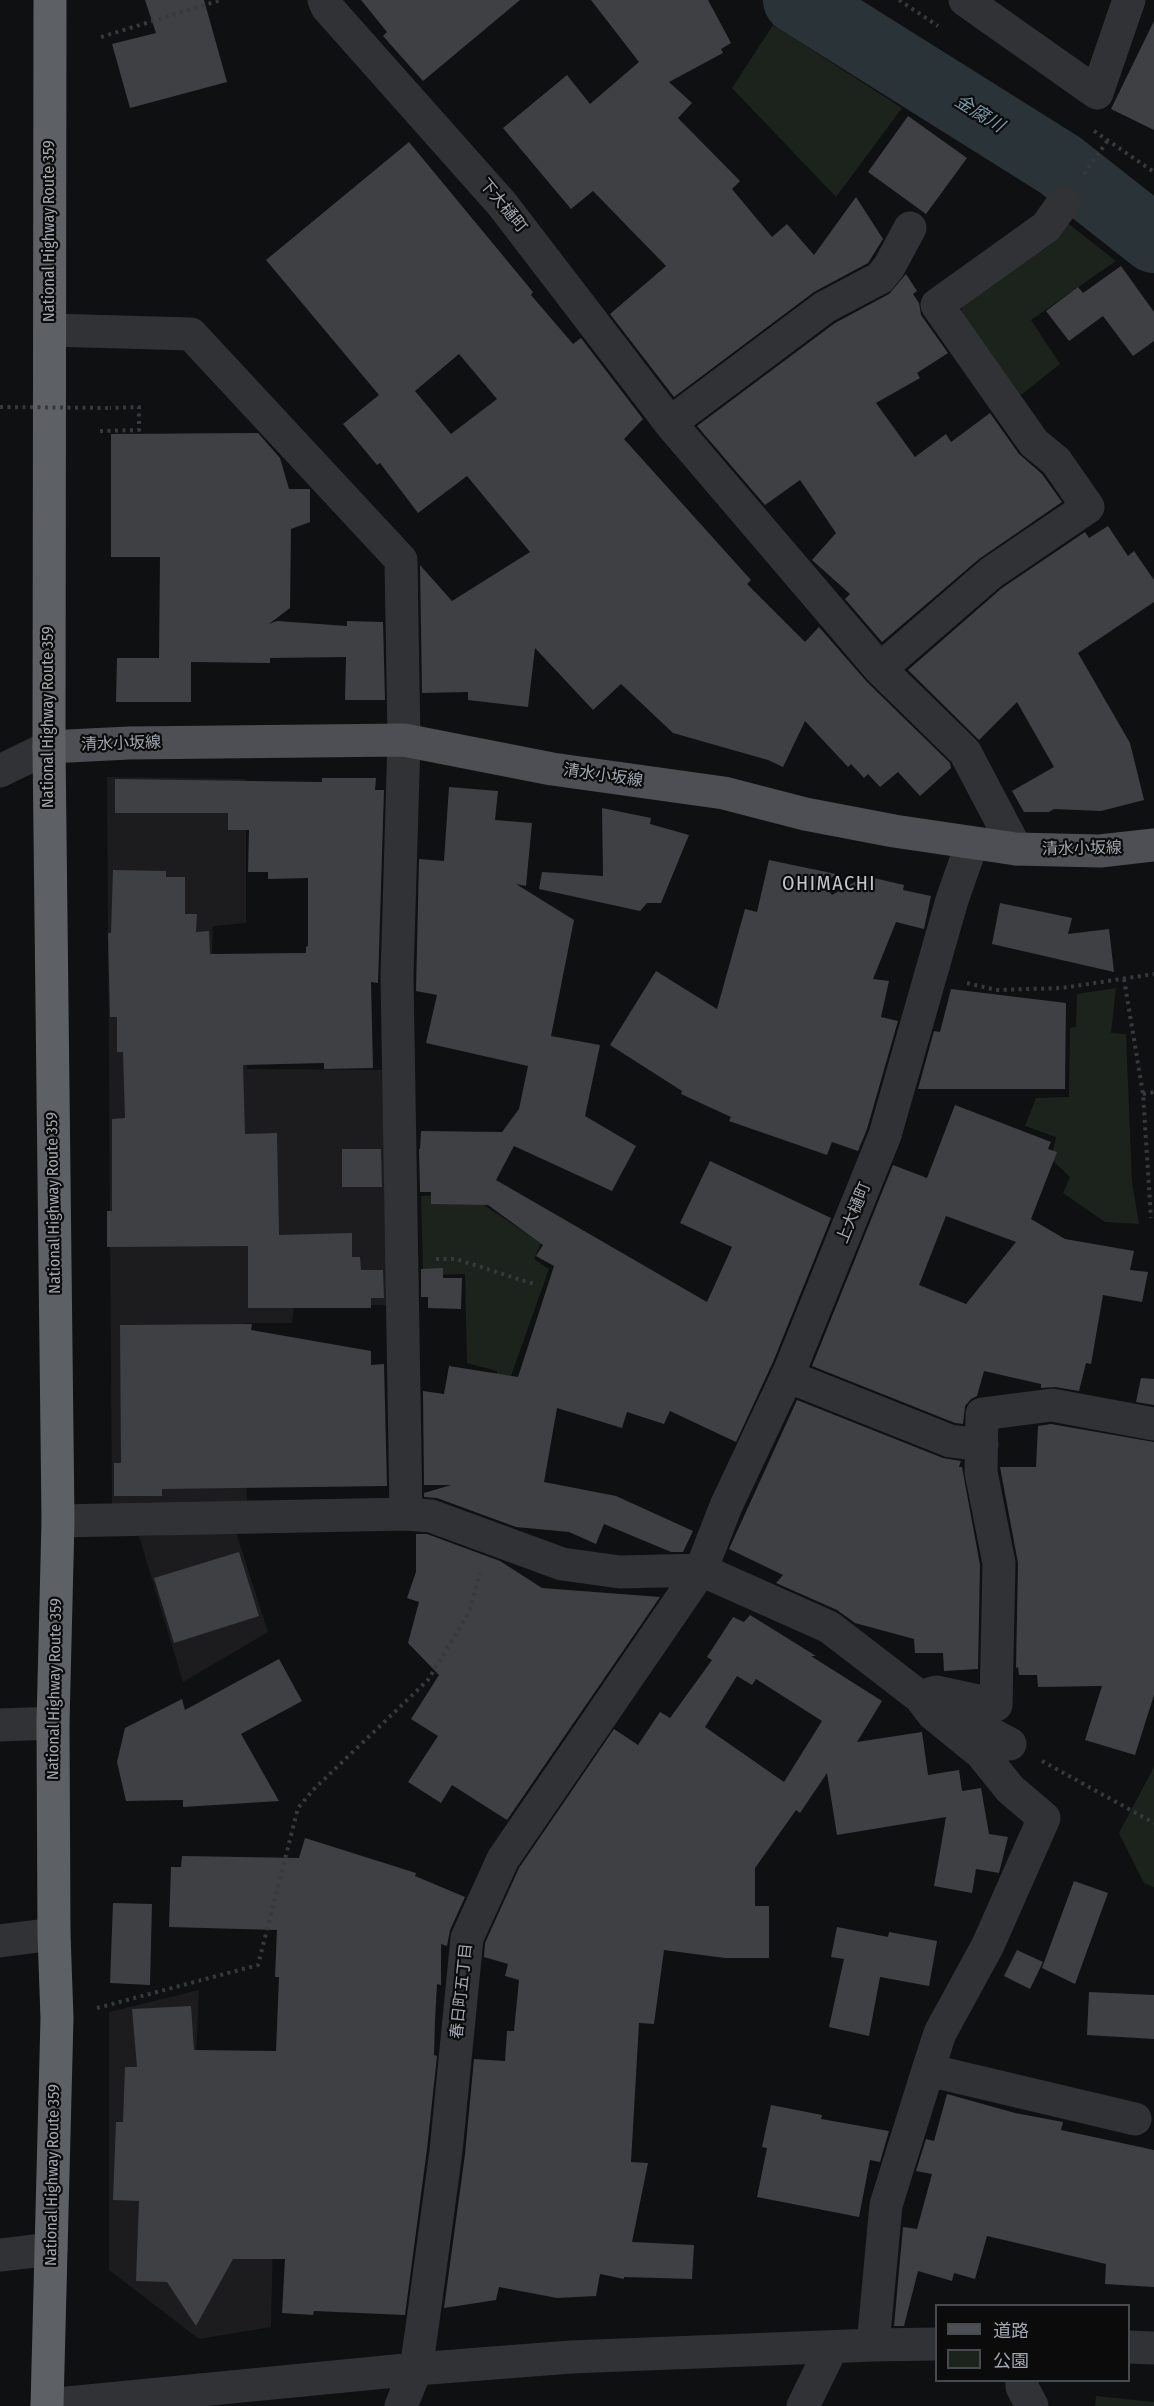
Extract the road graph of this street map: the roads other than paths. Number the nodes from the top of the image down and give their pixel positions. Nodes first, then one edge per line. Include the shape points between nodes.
1 (50, 0) edge
2 (324, 0) edge
3 (964, 0) edge
4 (1130, 0) edge
5 (1064, 202) dead end
6 (910, 228) dead end
7 (50, 330) junction
8 (670, 423) junction
9 (880, 669) junction
10 (404, 740) junction
11 (49, 747) junction
12 (0, 771) edge
13 (972, 843) junction
14 (1154, 845) edge
15 (1016, 849) junction
16 (787, 1376) junction
17 (1154, 1424) edge
18 (982, 1445) junction
19 (406, 1514) junction
20 (58, 1521) junction
21 (701, 1570) junction
22 (924, 1701) junction
23 (53, 1723) junction
24 (0, 1725) edge
25 (1010, 1743) road end
26 (54, 1934) junction
27 (0, 1941) edge
28 (928, 2070) junction
29 (1135, 2119) dead end
30 (51, 2249) junction
31 (0, 2255) edge
32 (935, 2344) edge
33 (873, 2345) junction
34 (832, 2347) junction
35 (1130, 2347) edge
36 (1154, 2348) edge
37 (416, 2369) junction
38 (1022, 2382) edge
39 (38, 2406) edge
40 (47, 2406) edge
41 (401, 2406) edge
42 (803, 2406) edge
43 (1032, 2406) edge

1 - 7 highway, National Highway Route 359
2 - 8 street, 下大樋町 via 502,204
3 - 4 street via 1097,93
5 - 9 street via 1046,227 937,305 1034,443 1056,461 1088,507 991,573
6 - 8 street via 880,278 825,307
7 - 10 street via 192,334 401,560
7 - 11 highway, National Highway Route 359
8 - 9 street, 下大樋町
9 - 15 street, 下大樋町 via 965,752
10 - 11 main road, 清水小坂線
10 - 13 main road, 清水小坂線 via 552,769 724,793 816,816
10 - 19 street via 398,976
11 - 12 street
11 - 20 highway, National Highway Route 359
13 - 15 main road, 清水小坂線
13 - 16 street, 上大樋町 via 885,1135
14 - 15 main road, 清水小坂線 via 1100,851
16 - 18 street via 950,1441
16 - 21 street, 上大樋町 via 726,1506
17 - 18 street via 1052,1405 982,1414
18 - 22 street via 981,1472 999,1563 996,1705 936,1692
19 - 20 street
19 - 21 street via 431,1516 562,1564 620,1572
20 - 23 highway, National Highway Route 359
21 - 22 street via 829,1627
21 - 37 street, 春日町五丁目 via 503,1859 467,1938 446,2151
22 - 25 street
22 - 28 street via 933,1714 981,1754 1010,1789 1044,1818 988,1946 940,2034
23 - 24 street
23 - 26 highway, National Highway Route 359
26 - 27 street
26 - 30 highway, National Highway Route 359 via 57,2018
28 - 29 street
28 - 33 street via 886,2205
30 - 31 street
30 - 40 highway, National Highway Route 359
32 - 33 street
33 - 34 street
34 - 37 street via 571,2357
34 - 42 street
35 - 36 street
37 - 40 street
37 - 41 street, 春日町五丁目
38 - 43 street
39 - 40 main road

